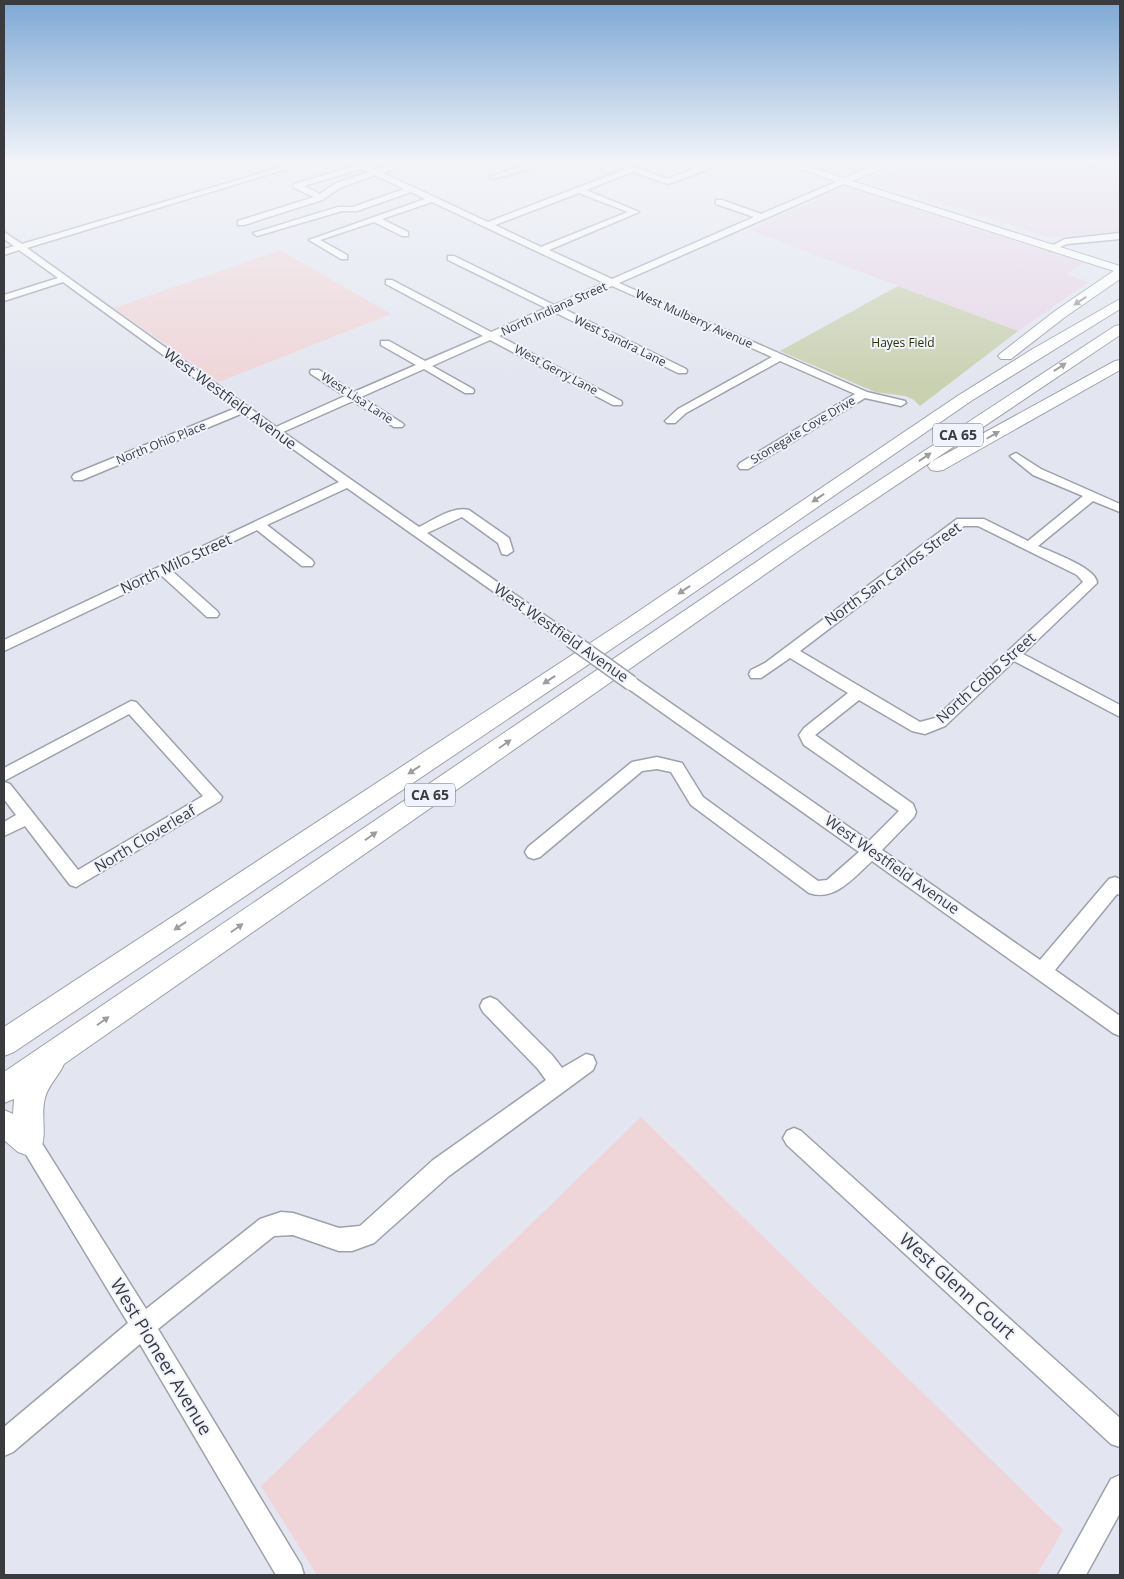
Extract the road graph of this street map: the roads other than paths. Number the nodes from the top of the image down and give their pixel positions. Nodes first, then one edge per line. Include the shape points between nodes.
1 (6, 237) edge
2 (55, 237) edge
3 (302, 237) edge
4 (322, 237) edge
5 (513, 237) edge
6 (574, 237) edge
7 (717, 237) edge
8 (1022, 237) edge
9 (1035, 237) edge
10 (1116, 237) edge
11 (315, 239) junction
12 (1055, 246) junction
13 (20, 247) junction
14 (541, 250) junction
15 (4, 252) edge
16 (344, 257) dead end
17 (451, 258) dead end
18 (1120, 264) edge
19 (1120, 272) edge
20 (64, 279) junction
21 (389, 282) dead end
22 (612, 283) junction
23 (4, 298) edge
24 (1120, 303) edge
25 (553, 309) junction
26 (1120, 329) edge
27 (491, 336) junction
28 (385, 343) dead end
29 (780, 358) junction
30 (1120, 364) edge
31 (424, 366) junction
32 (682, 371) dead end
33 (315, 372) dead end
34 (470, 391) dead end
35 (863, 394) junction
36 (353, 397) junction
37 (617, 402) dead end
38 (901, 403) dead end
39 (244, 409) junction
40 (671, 421) dead end
41 (398, 425) dead end
42 (275, 431) junction
43 (1016, 456) dead end
44 (744, 466) dead end
45 (859, 471) junction
46 (78, 477) dead end
47 (350, 484) junction
48 (1091, 496) junction
49 (1120, 508) edge
50 (259, 525) junction
51 (418, 532) junction
52 (797, 543) junction
53 (1029, 547) junction
54 (507, 551) dead end
55 (306, 563) dead end
56 (164, 571) junction
57 (212, 614) dead end
58 (4, 646) edge
59 (789, 651) junction
60 (1012, 654) junction
61 (756, 674) dead end
62 (858, 693) junction
63 (1120, 712) edge
64 (4, 775) edge
65 (4, 788) edge
66 (27, 817) junction
67 (4, 830) edge
68 (872, 851) junction
69 (534, 852) dead end
70 (1117, 886) edge
71 (1042, 972) junction
72 (490, 1006) dead end
73 (38, 1020) junction
74 (4, 1027) edge
75 (1120, 1027) edge
76 (4, 1043) edge
77 (63, 1048) junction
78 (586, 1063) dead end
79 (560, 1082) junction
80 (4, 1089) edge
81 (4, 1125) edge
82 (794, 1138) dead end
83 (30, 1141) junction
84 (143, 1326) junction
85 (1120, 1435) edge
86 (4, 1444) edge
87 (1120, 1488) edge
88 (291, 1575) edge
89 (1072, 1575) edge

1 - 13 street, West Westfield Avenue
2 - 13 street
3 - 11 street
4 - 11 street
5 - 14 street, West Mulberry Avenue
6 - 14 street
7 - 22 street, North Indiana Street
8 - 12 main road
9 - 12 main road
10 - 12 street
11 - 16 street
12 - 18 main road
12 - 19 main road
13 - 15 street
13 - 20 street, West Westfield Avenue
14 - 22 street, West Mulberry Avenue
17 - 25 street, West Sandra Lane
19 -> 45 highway via 881,450
20 - 23 street
20 - 39 street, West Westfield Avenue
21 - 27 street, West Gerry Lane
22 - 25 street, North Indiana Street
22 - 29 street, West Mulberry Avenue
24 - 45 highway, CA 65 via 1012,368
25 - 27 street, North Indiana Street
25 - 32 street, West Sandra Lane
52 -> 26 highway, CA 65
27 - 31 street, North Indiana Street
27 - 37 street, West Gerry Lane
28 - 31 street
29 - 35 street, West Mulberry Avenue
29 - 40 street via 682,411
52 -> 30 highway
31 - 34 street
31 - 36 street, North Indiana Street
33 - 36 street, West Lisa Lane
35 - 38 street, West Mulberry Avenue
35 - 44 street, Stonegate Cove Drive
36 - 41 street, West Lisa Lane
36 - 42 street, North Indiana Street
39 - 42 street, West Westfield Avenue
39 - 46 street, North Ohio Place
42 - 47 street, West Westfield Avenue
43 - 48 street via 1037,472
45 -> 73 highway, CA 65
47 - 50 street, North Milo Street via 339,486
47 - 51 street, West Westfield Avenue
48 - 49 street
48 - 53 street
50 - 55 street
50 - 56 street, North Milo Street
51 - 54 street via 455,514 465,513 504,541
51 - 68 street, West Westfield Avenue, bridge
77 -> 52 highway, CA 65
53 - 59 street, North San Carlos Street via 980,522 961,522
53 - 60 street, North Cobb Street via 1090,579 1086,588
56 - 57 street
56 - 58 street, North Milo Street
59 - 61 street, North San Carlos Street
59 - 62 street
60 - 62 street, North Cobb Street via 940,722 925,728 906,722
60 - 63 street
62 - 68 street via 807,735 810,741 907,808 904,817
64 - 66 street, North Cloverleaf via 131,706 214,797 76,880
65 - 66 street
66 - 67 street
68 - 69 street via 831,887 815,888 697,801 676,767 657,763 638,766
68 - 71 street, West Westfield Avenue
70 - 71 street
71 - 75 street, West Westfield Avenue
72 - 79 street via 545,1062
73 - 74 highway
73 - 76 highway, CA 65
77 - 80 highway, CA 65
77 - 83 highway via 45,1069 30,1096
78 - 79 street
79 - 84 street via 441,1168 366,1235 353,1241 340,1240 291,1222 278,1222
81 - 83 highway
82 - 85 street, West Glenn Court
83 - 84 street, West Pioneer Avenue
84 - 86 street
84 - 88 street, West Pioneer Avenue
87 - 89 street

